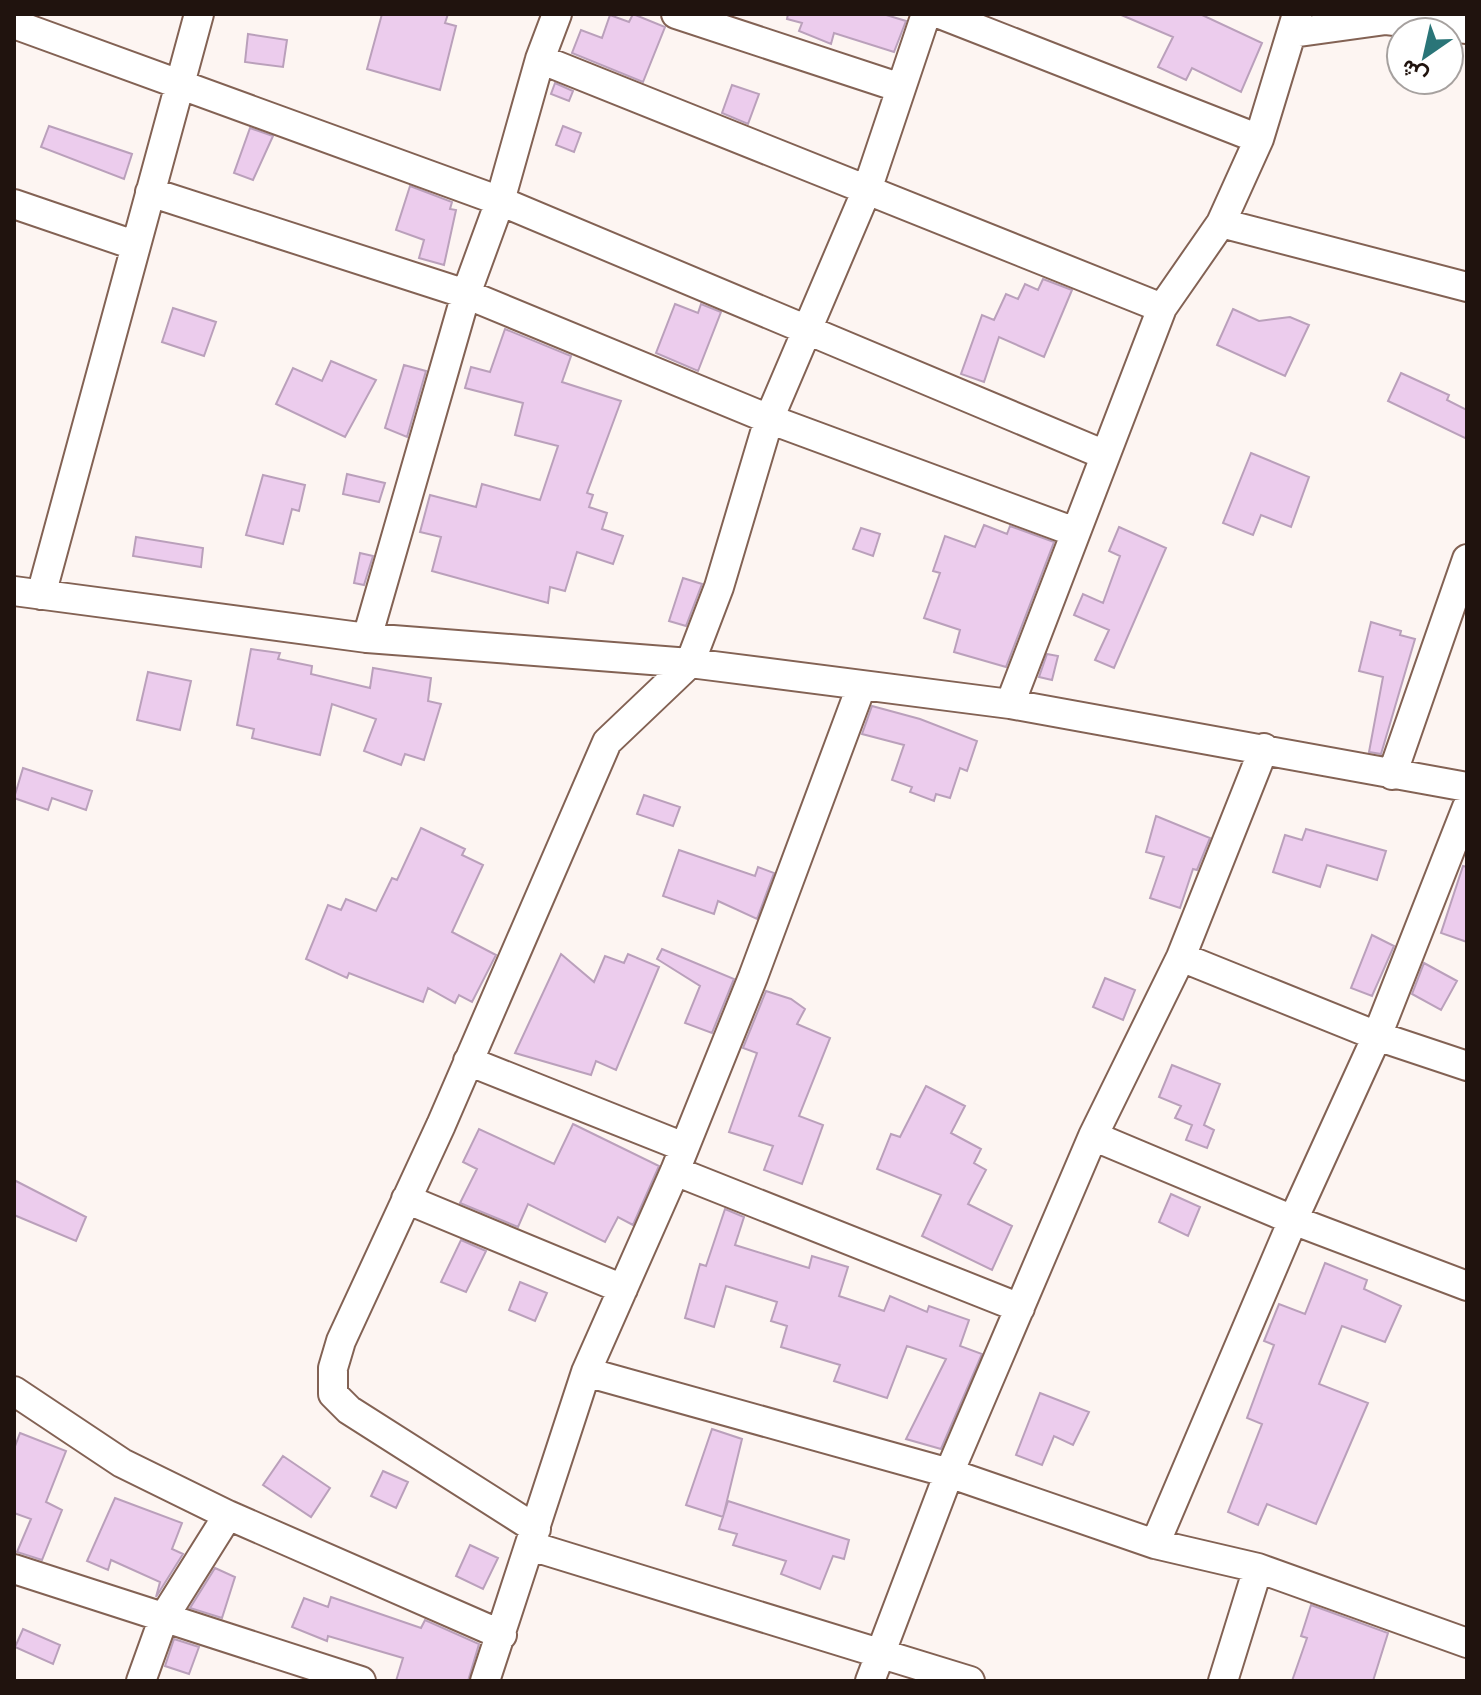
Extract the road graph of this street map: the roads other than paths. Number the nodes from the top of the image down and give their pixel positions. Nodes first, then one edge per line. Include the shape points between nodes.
1 (199, 14) edge
2 (557, 14) edge
3 (676, 14) edge
4 (926, 14) edge
5 (940, 14) edge
6 (1294, 23) edge
7 (14, 24) edge
8 (1467, 29) edge
9 (540, 59) junction
10 (178, 83) junction
11 (901, 88) junction
12 (1259, 139) junction
13 (868, 187) junction
14 (150, 192) junction
15 (500, 201) junction
16 (14, 204) edge
17 (1221, 223) junction
18 (134, 245) junction
19 (1467, 287) edge
20 (466, 294) junction
21 (1162, 308) junction
22 (809, 329) junction
23 (769, 419) junction
24 (1105, 455) junction
25 (1075, 532) junction
26 (1467, 559) edge
27 (28, 593) edge
28 (367, 638) junction
29 (690, 663) junction
30 (861, 687) junction
31 (1010, 704) junction
32 (1264, 748) junction
33 (1392, 775) junction
34 (1467, 787) edge
35 (1467, 807) edge
36 (1181, 957) junction
37 (1377, 1036) junction
38 (468, 1061) junction
39 (1467, 1066) edge
40 (1093, 1136) junction
41 (680, 1159) junction
42 (406, 1199) junction
43 (1293, 1220) junction
44 (1467, 1286) edge
45 (623, 1289) junction
46 (1020, 1308) junction
47 (586, 1372) junction
48 (14, 1391) edge
49 (949, 1473) junction
50 (228, 1515) junction
51 (534, 1537) junction
52 (1155, 1544) junction
53 (1258, 1568) junction
54 (14, 1569) edge
55 (164, 1617) junction
56 (502, 1635) junction
57 (1467, 1643) edge
58 (881, 1653) junction
59 (141, 1681) edge
60 (361, 1681) edge
61 (485, 1681) edge
62 (870, 1681) edge
63 (970, 1681) edge
64 (1223, 1681) edge

1 - 10 street
2 - 9 street
3 - 11 street
4 - 11 street
5 - 12 street
6 - 8 street via 1386,20
6 - 12 street
7 - 10 street
9 - 13 street
9 - 15 street
10 - 14 street
10 - 15 street
11 - 13 street
12 - 17 street
13 - 21 street
13 - 22 street
14 - 18 street
14 - 20 street
15 - 20 street
15 - 22 street
16 - 18 street
17 - 19 street
17 - 21 street
18 - 27 street
20 - 23 street
20 - 28 street
21 - 24 street
22 - 23 street
22 - 24 street
23 - 25 street
23 - 29 street via 719,587
24 - 25 street
25 - 31 street
26 - 33 street
27 - 28 street
28 - 29 street
29 - 30 street
29 - 38 street via 607,742
30 - 31 street
30 - 41 street
31 - 32 street
32 - 33 street
32 - 36 street
33 - 34 street
35 - 37 street
36 - 37 street
36 - 40 street
37 - 39 street
37 - 43 street
38 - 41 street
38 - 42 street
40 - 43 street
40 - 46 street
41 - 45 street
41 - 46 street
42 - 45 street
42 - 51 street via 341,1341 333,1394
43 - 44 street
43 - 52 street
45 - 47 street
46 - 49 street
47 - 49 street
47 - 51 street
48 - 50 street via 122,1463
49 - 52 street
49 - 58 street
50 - 55 street
50 - 56 street
51 - 56 street
51 - 58 street
52 - 53 street
53 - 57 street
53 - 64 street
54 - 55 street
55 - 59 street
55 - 60 street
56 - 61 street
58 - 62 street
58 - 63 street

